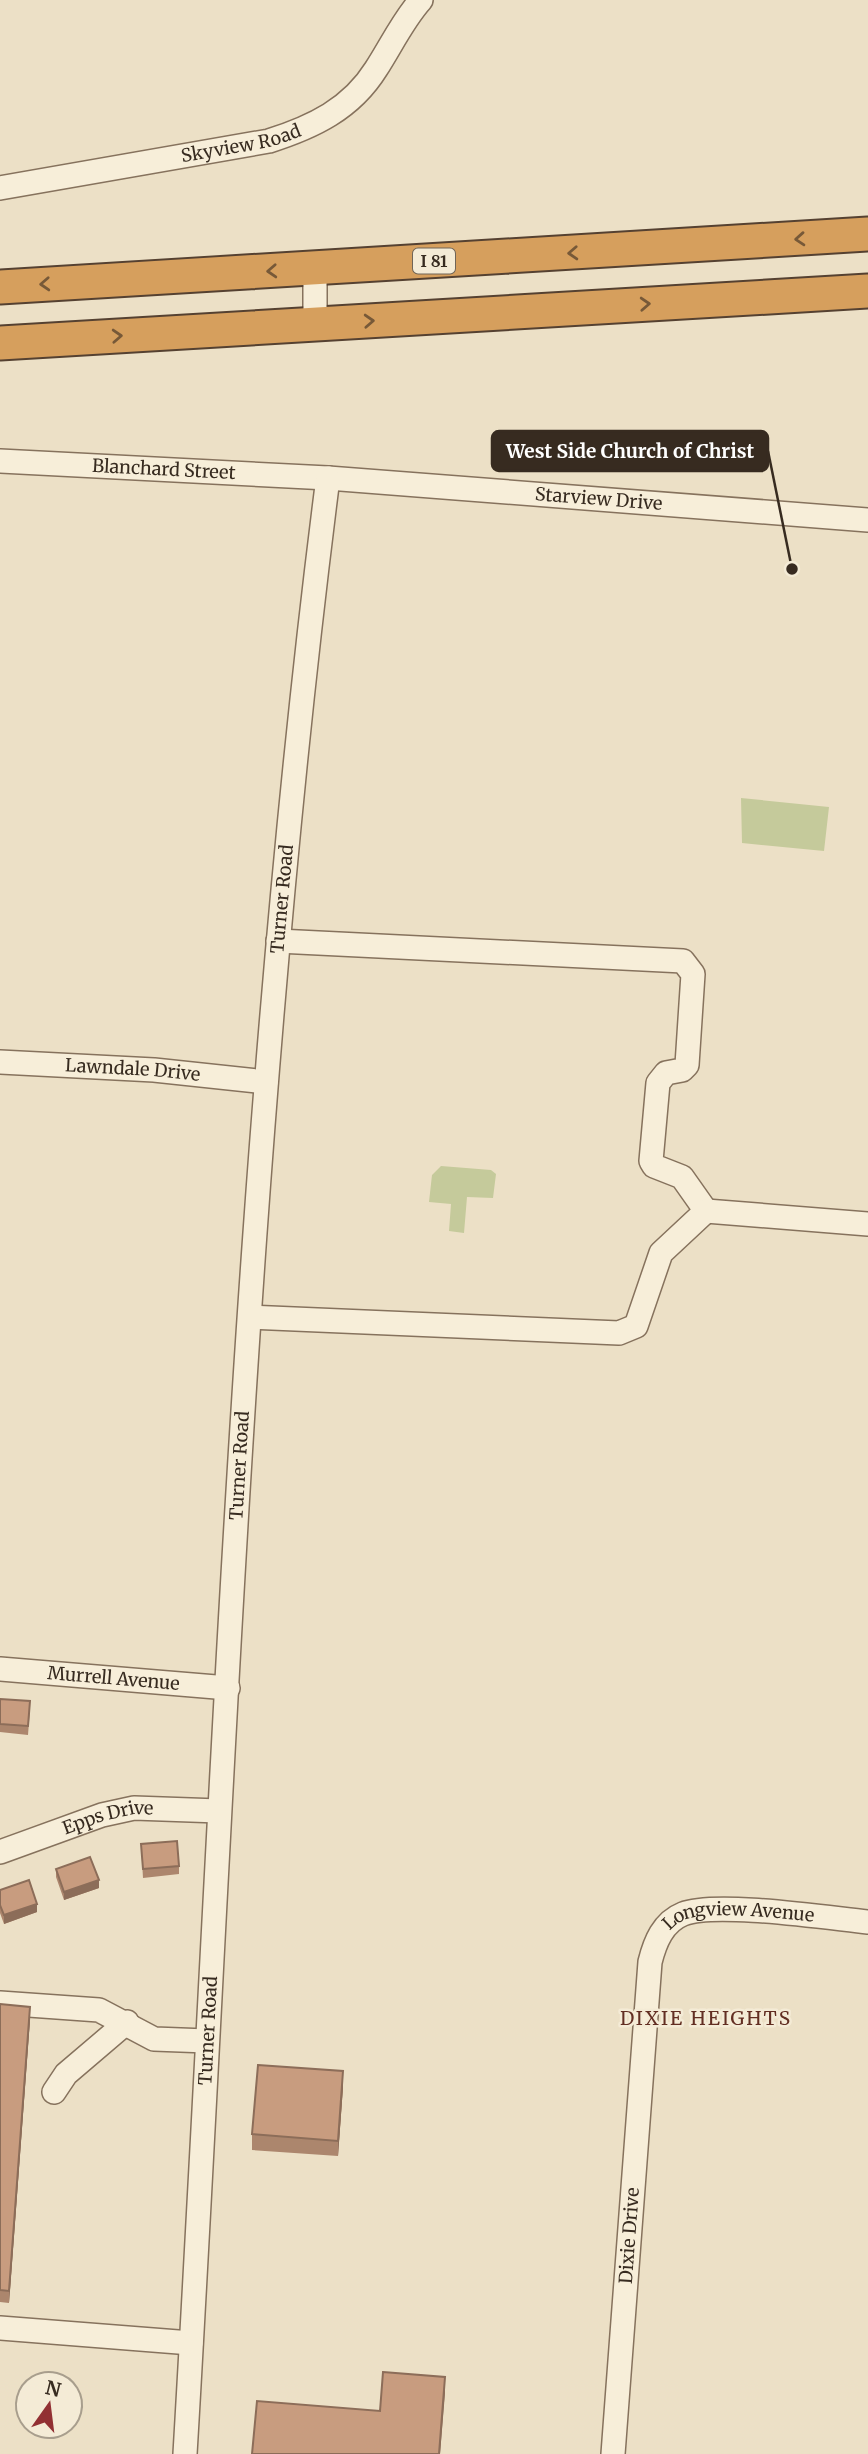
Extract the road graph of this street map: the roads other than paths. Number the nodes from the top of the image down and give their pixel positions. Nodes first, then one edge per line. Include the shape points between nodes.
1 (413, 2) edge
2 (0, 188) edge
3 (868, 234) edge
4 (315, 268) junction
5 (0, 287) edge
6 (868, 291) edge
7 (315, 324) junction
8 (0, 343) edge
9 (0, 461) edge
10 (328, 478) junction
11 (868, 520) edge
12 (278, 941) junction
13 (0, 1062) edge
14 (266, 1082) junction
15 (706, 1211) junction
16 (868, 1224) edge
17 (250, 1317) junction
18 (0, 1669) edge
19 (228, 1688) junction
20 (219, 1811) junction
21 (0, 1852) edge
22 (868, 1922) edge
23 (0, 2003) edge
24 (646, 2019) joint
25 (127, 2022) junction
26 (208, 2041) junction
27 (54, 2092) dead end
28 (0, 2328) edge
29 (191, 2343) junction
30 (185, 2454) edge
31 (613, 2454) edge

1 - 2 street, Skyview Road via 364,86 329,117 300,131 256,144
3 -> 4 highway, I 81
4 -> 5 highway, I 81
4 - 7 street
7 -> 6 highway
8 -> 7 highway
9 - 10 street, Blanchard Street
10 - 11 street, Starview Drive
10 - 12 street, Turner Road
12 - 14 street, Turner Road
12 - 15 street via 683,961 693,974 687,1065 666,1073 658,1083 651,1161 682,1177
13 - 14 street, Lawndale Drive via 154,1070
14 - 17 street, Turner Road
15 - 16 street
15 - 17 street via 661,1253 636,1326 619,1333
17 - 19 street, Turner Road
18 - 19 street, Murrell Avenue
19 - 20 street, Turner Road
20 - 21 street, Epps Drive via 134,1808
20 - 26 street, Turner Road
22 - 24 street, Longview Avenue via 714,1909 682,1914 670,1922 654,1945
23 - 25 street via 99,2010
24 - 31 street, Dixie Drive
25 - 26 street via 154,2039
25 - 27 street via 66,2074
26 - 29 street, Turner Road
28 - 29 street
29 - 30 street, Turner Road

